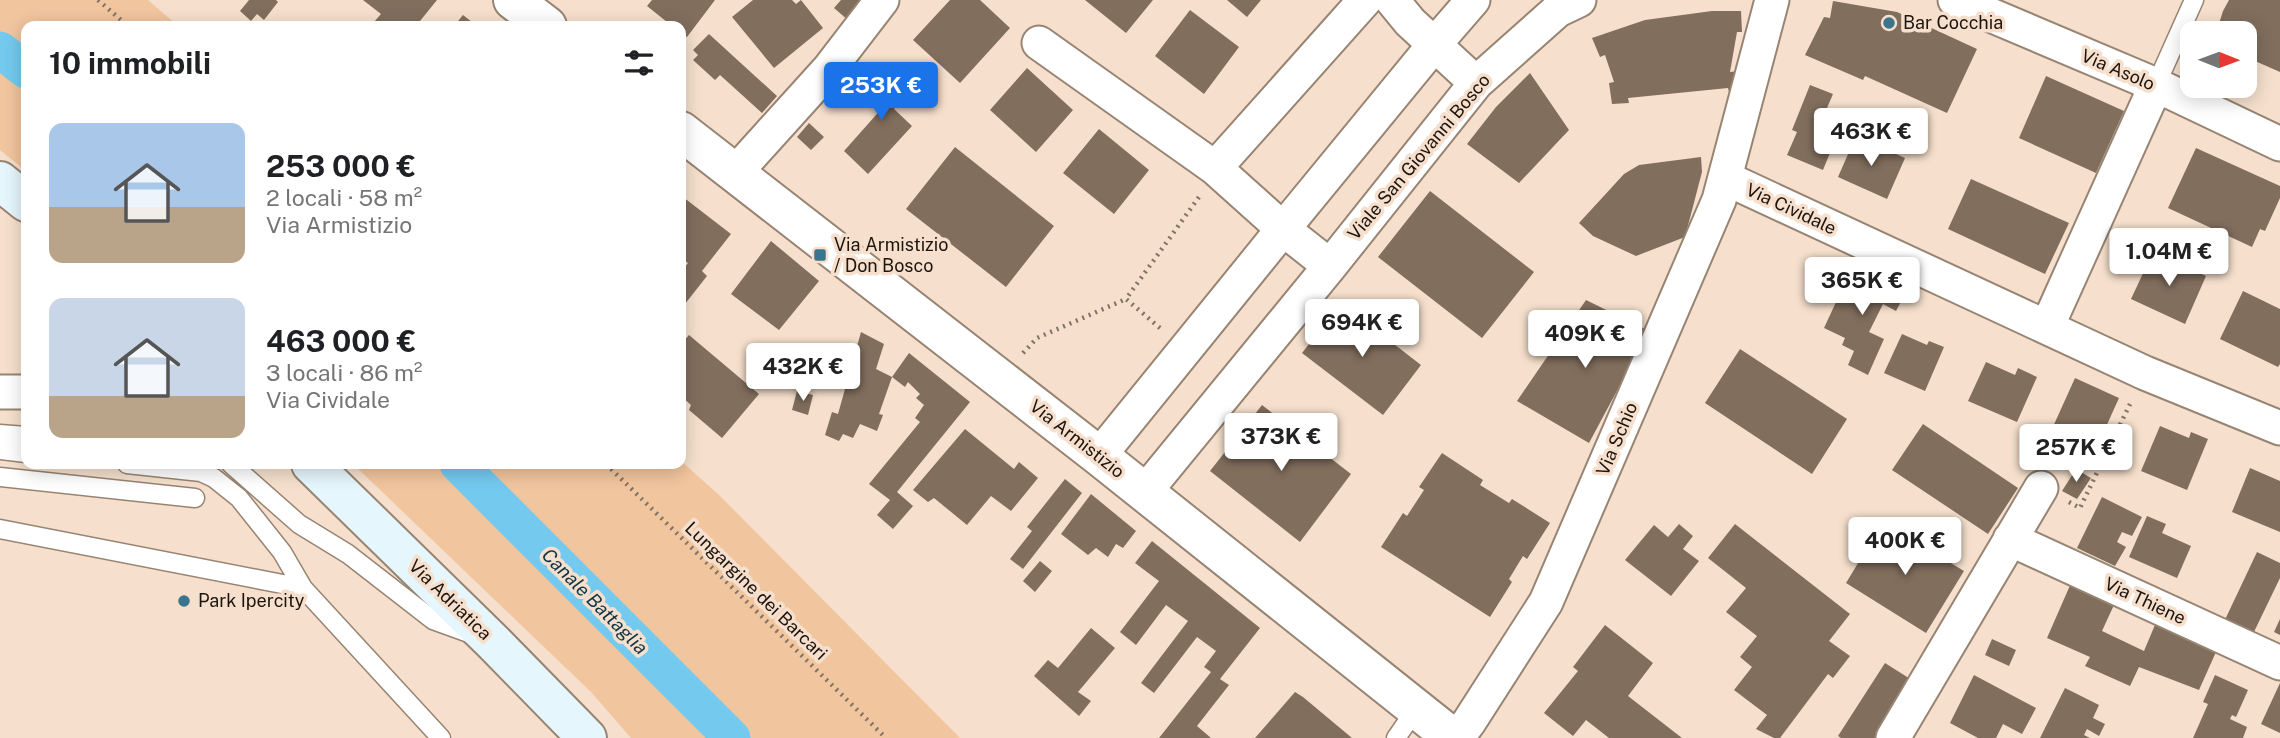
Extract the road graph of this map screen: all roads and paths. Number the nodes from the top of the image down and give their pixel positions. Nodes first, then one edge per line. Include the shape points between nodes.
1 (98, 0) edge
2 (513, 0) edge
3 (882, 0) edge
4 (1365, 0) edge
5 (1392, 0) edge
6 (1473, 0) edge
7 (1578, 0) edge
8 (1772, 0) edge
9 (1955, 0) edge
10 (2194, 0) edge
11 (122, 21) edge
12 (540, 21) edge
13 (1039, 43) dead end
14 (1434, 45) junction
15 (1476, 83) junction
16 (2156, 85) junction
17 (686, 135) edge
18 (2280, 144) edge
19 (735, 173) junction
20 (1725, 178) junction
21 (0, 181) edge
22 (1208, 181) junction
23 (21, 198) edge
24 (1283, 229) junction
25 (1330, 266) junction
26 (1126, 299) junction
27 (2047, 327) junction
28 (1169, 336) dead end
29 (1017, 360) dead end
30 (2145, 373) junction
31 (2280, 428) edge
32 (0, 434) edge
33 (21, 436) edge
34 (0, 450) edge
35 (21, 452) edge
36 (1099, 456) junction
37 (173, 469) edge
38 (238, 469) edge
39 (315, 469) edge
40 (611, 469) edge
41 (0, 477) edge
42 (2041, 488) joint
43 (1144, 493) junction
44 (195, 498) dead end
45 (0, 528) edge
46 (2010, 540) junction
47 (303, 588) junction
48 (493, 642) junction
49 (2280, 663) edge
50 (1406, 724) edge
51 (441, 738) edge
52 (587, 738) edge
53 (886, 738) edge
54 (1455, 738) edge
55 (1893, 738) edge

1 - 11 path
2 - 12 street
3 - 19 street via 829,69
4 - 22 street
5 - 14 street
6 - 14 street
7 - 15 street, Viale San Giovanni Bosco via 1558,10
8 - 20 street, Via Schio
9 - 16 street, Via Asolo
10 - 16 lane
13 - 22 street
14 - 15 street
14 - 24 street
15 - 25 street, Viale San Giovanni Bosco
16 - 18 street, Via Asolo
16 - 27 street
17 - 19 street, Via Armistizio
19 - 36 street, Via Armistizio
20 - 27 street, Via Cividale
20 - 54 street, Via Schio via 1546,602
21 - 23 main road
22 - 24 street
22 - 26 path
24 - 25 street
24 - 36 street
25 - 43 street, Viale San Giovanni Bosco
26 - 28 path
26 - 29 path via 1037,338
27 - 30 street, Via Cividale
30 - 31 street, Via Cividale
30 - 42 path via 2080,508
32 - 33 lane
34 - 35 lane
36 - 43 street, Via Armistizio
37 - 47 lane via 201,472 239,499 282,552
38 - 48 lane via 299,524 348,554 433,620
39 - 48 main road, Via Adriatica
40 - 53 path, Lungargine dei Barcari
41 - 44 lane
42 - 46 street
43 - 50 street, Via Armistizio
45 - 47 lane
46 - 49 street, Via Thiene
46 - 55 street
47 - 51 lane
48 - 52 main road, Via Adriatica
50 - 54 street, Via Armistizio

